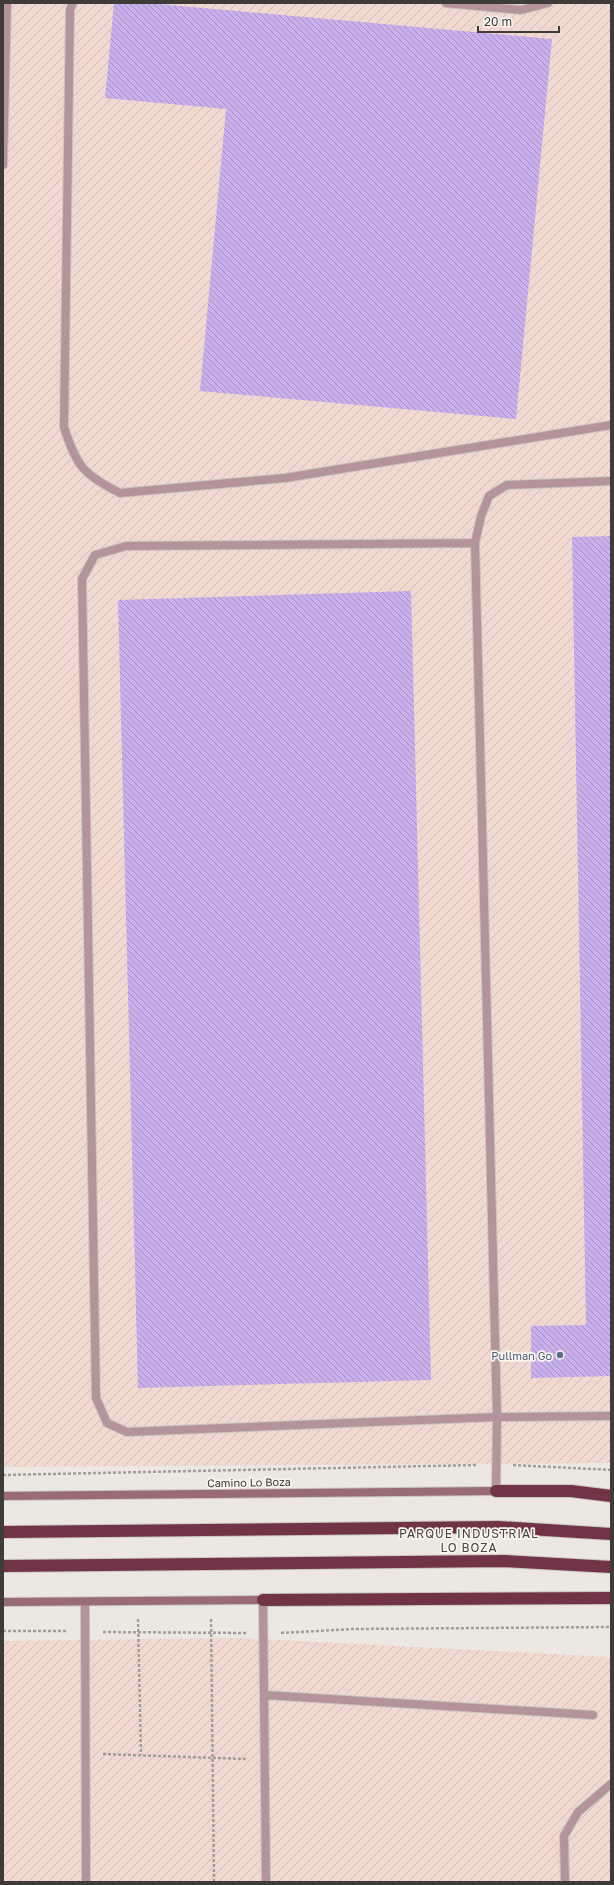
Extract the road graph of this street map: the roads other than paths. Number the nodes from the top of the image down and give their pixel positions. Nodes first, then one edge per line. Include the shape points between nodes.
1 (7, 3) edge
2 (74, 3) edge
3 (446, 3) edge
4 (548, 3) edge
5 (3, 165) edge
6 (611, 425) edge
7 (611, 482) edge
8 (475, 543) junction
9 (611, 1416) edge
10 (497, 1417) junction
11 (496, 1491) junction
12 (3, 1496) edge
13 (611, 1496) edge
14 (3, 1532) edge
15 (611, 1534) edge
16 (3, 1566) edge
17 (611, 1567) edge
18 (611, 1598) edge
19 (263, 1600) junction
20 (3, 1602) edge
21 (85, 1602) junction
22 (264, 1695) junction
23 (593, 1715) dead end
24 (611, 1784) edge
25 (86, 1882) edge
26 (266, 1882) edge
27 (565, 1882) edge

1 - 5 lane
2 - 6 lane via 70,10 64,427 72,452 85,471 97,481 120,493 285,478
3 - 4 lane via 521,10
7 - 8 lane via 508,485 489,496
8 - 10 lane
8 - 10 lane via 126,546 95,555 82,579 96,1398 107,1423 127,1432
9 - 10 lane
10 - 11 lane
11 - 12 street, Camino Lo Boza
11 - 13 highway via 571,1491
14 - 15 highway via 498,1527
16 - 17 highway via 504,1561
18 - 19 highway
19 - 21 street
19 - 22 lane
20 - 21 street
21 - 25 lane
22 - 23 lane
22 - 26 lane
24 - 27 lane via 578,1812 564,1836

